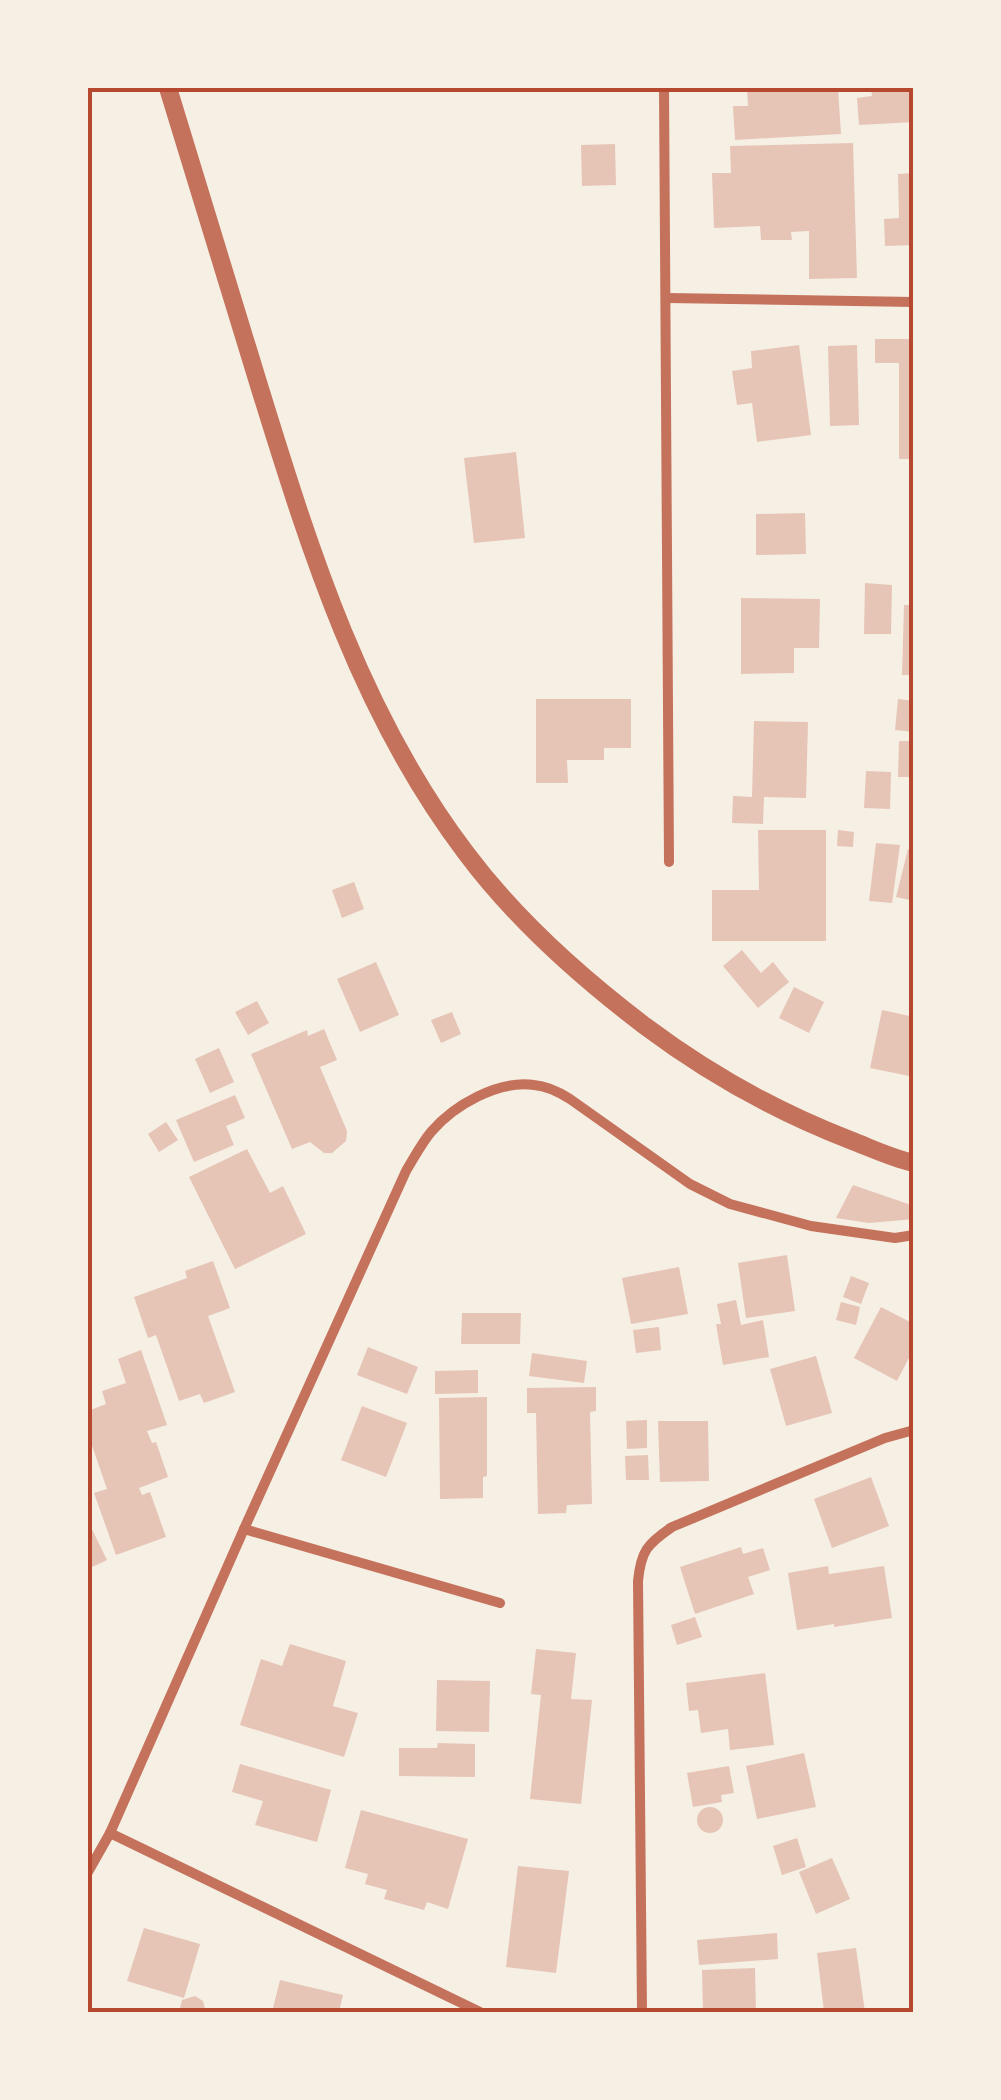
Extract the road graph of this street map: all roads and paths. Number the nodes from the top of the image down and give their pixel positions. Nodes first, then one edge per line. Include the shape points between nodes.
1 (168, 88) edge
2 (664, 88) edge
3 (666, 298) junction
4 (914, 302) edge
5 (669, 862) dead end
6 (914, 1164) edge
7 (914, 1235) edge
8 (914, 1430) edge
9 (244, 1529) junction
10 (500, 1603) dead end
11 (110, 1833) junction
12 (88, 1841) edge
13 (102, 1848) junction
14 (88, 1872) edge
15 (480, 2012) edge
16 (642, 2012) edge

1 - 6 street via 330,602 388,728 466,854 567,962 689,1060 803,1122
2 - 3 street
3 - 4 street
3 - 5 street
7 - 9 street via 811,1226 730,1204 690,1184 555,1090 520,1084 484,1094 432,1130 406,1171
8 - 16 street via 672,1527 645,1549 638,1581
9 - 10 street
9 - 11 street
11 - 13 street
11 - 15 street
12 - 13 street
13 - 14 street

